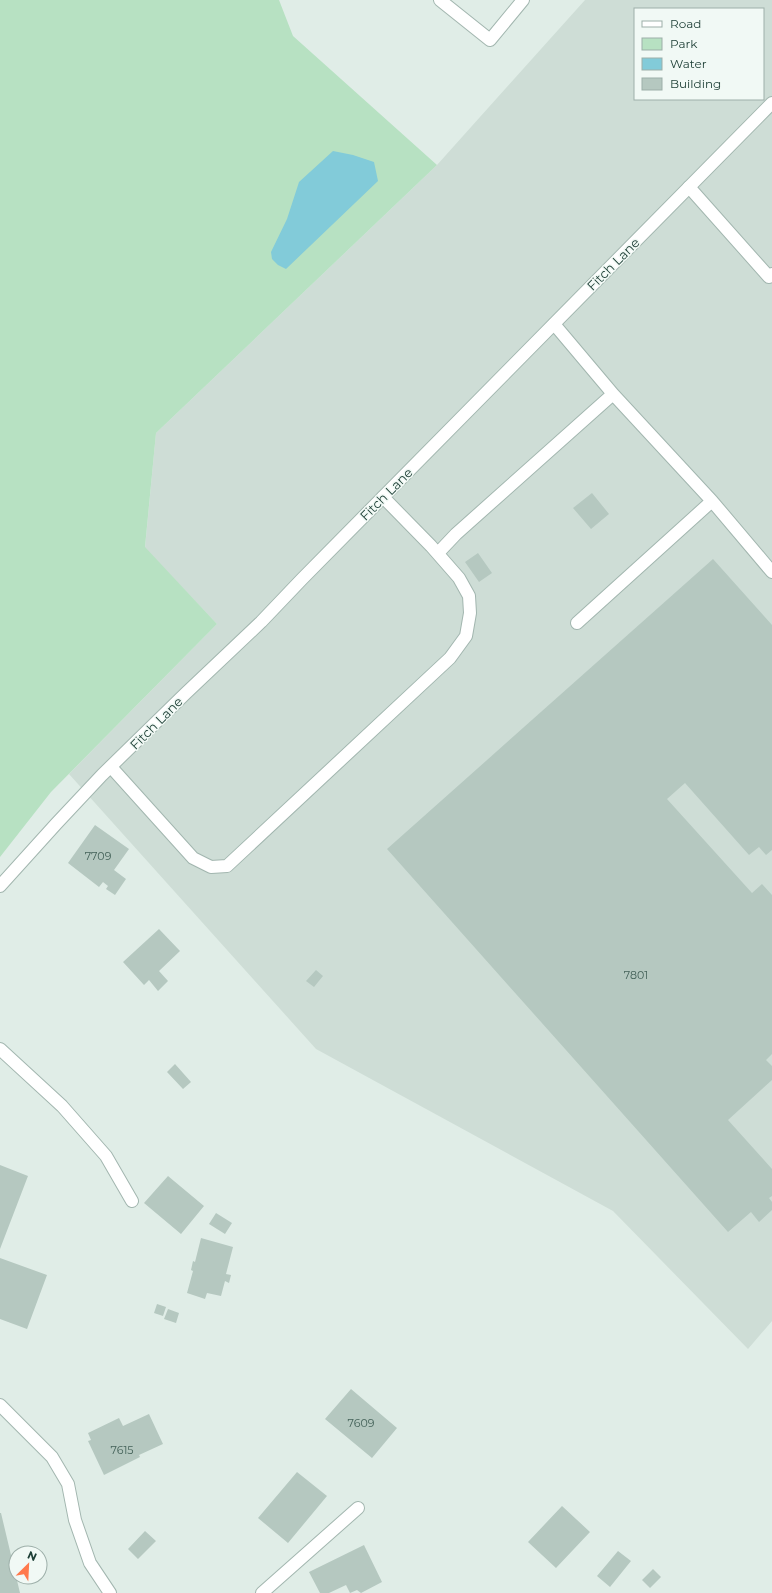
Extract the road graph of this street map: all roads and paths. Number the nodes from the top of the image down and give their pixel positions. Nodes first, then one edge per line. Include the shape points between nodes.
1 (440, 0) edge
2 (523, 0) edge
3 (772, 103) edge
4 (689, 187) junction
5 (771, 277) edge
6 (554, 324) junction
7 (613, 394) junction
8 (383, 497) junction
9 (712, 501) junction
10 (438, 553) junction
11 (772, 572) edge
12 (577, 623) dead end
13 (111, 767) junction
14 (0, 886) edge
15 (0, 1049) edge
16 (132, 1201) dead end
17 (0, 1405) edge
18 (358, 1508) dead end
19 (110, 1593) edge
20 (262, 1593) edge

1 - 2 street via 490,40
3 - 4 street, Fitch Lane
4 - 5 street
4 - 6 street, Fitch Lane
6 - 7 street
6 - 8 street, Fitch Lane
7 - 9 street
7 - 10 street
8 - 10 street
8 - 13 street, Fitch Lane via 261,622
9 - 11 street
9 - 12 street
10 - 13 street via 459,578 469,596 470,613 466,636 450,658 227,866 211,866 193,858
13 - 14 street, Fitch Lane
15 - 16 street via 62,1106 106,1156
17 - 19 street via 52,1457 68,1484 75,1520 90,1564
18 - 20 street

